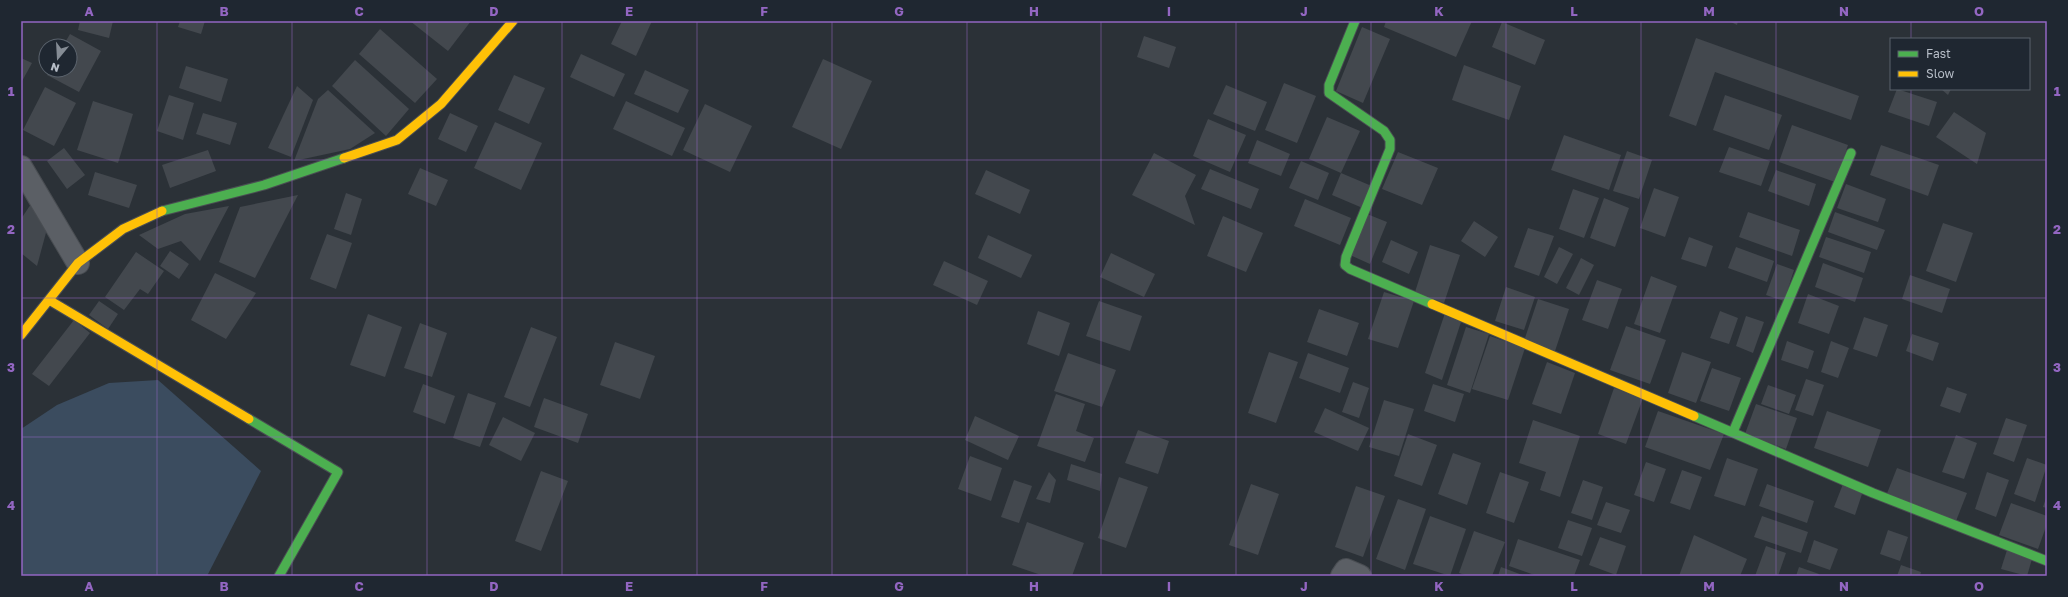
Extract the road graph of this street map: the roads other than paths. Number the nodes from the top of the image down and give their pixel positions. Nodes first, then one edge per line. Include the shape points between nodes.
1 (512, 21) edge
2 (1355, 21) edge
3 (1851, 153) dead end
4 (21, 167) edge
5 (78, 263) junction
6 (49, 300) junction
7 (21, 335) edge
8 (1733, 432) junction
9 (2047, 561) edge
10 (279, 576) edge
11 (1342, 576) edge
12 (1360, 576) edge

1 - 5 street via 441,104 397,140 264,185 160,212 123,229
2 - 8 street via 1329,85 1329,93 1384,131 1390,140 1390,149 1345,265
3 - 8 street
4 - 5 street
5 - 6 street
6 - 7 street
6 - 10 street via 338,472
8 - 9 street via 1873,493
11 - 12 street via 1346,570

